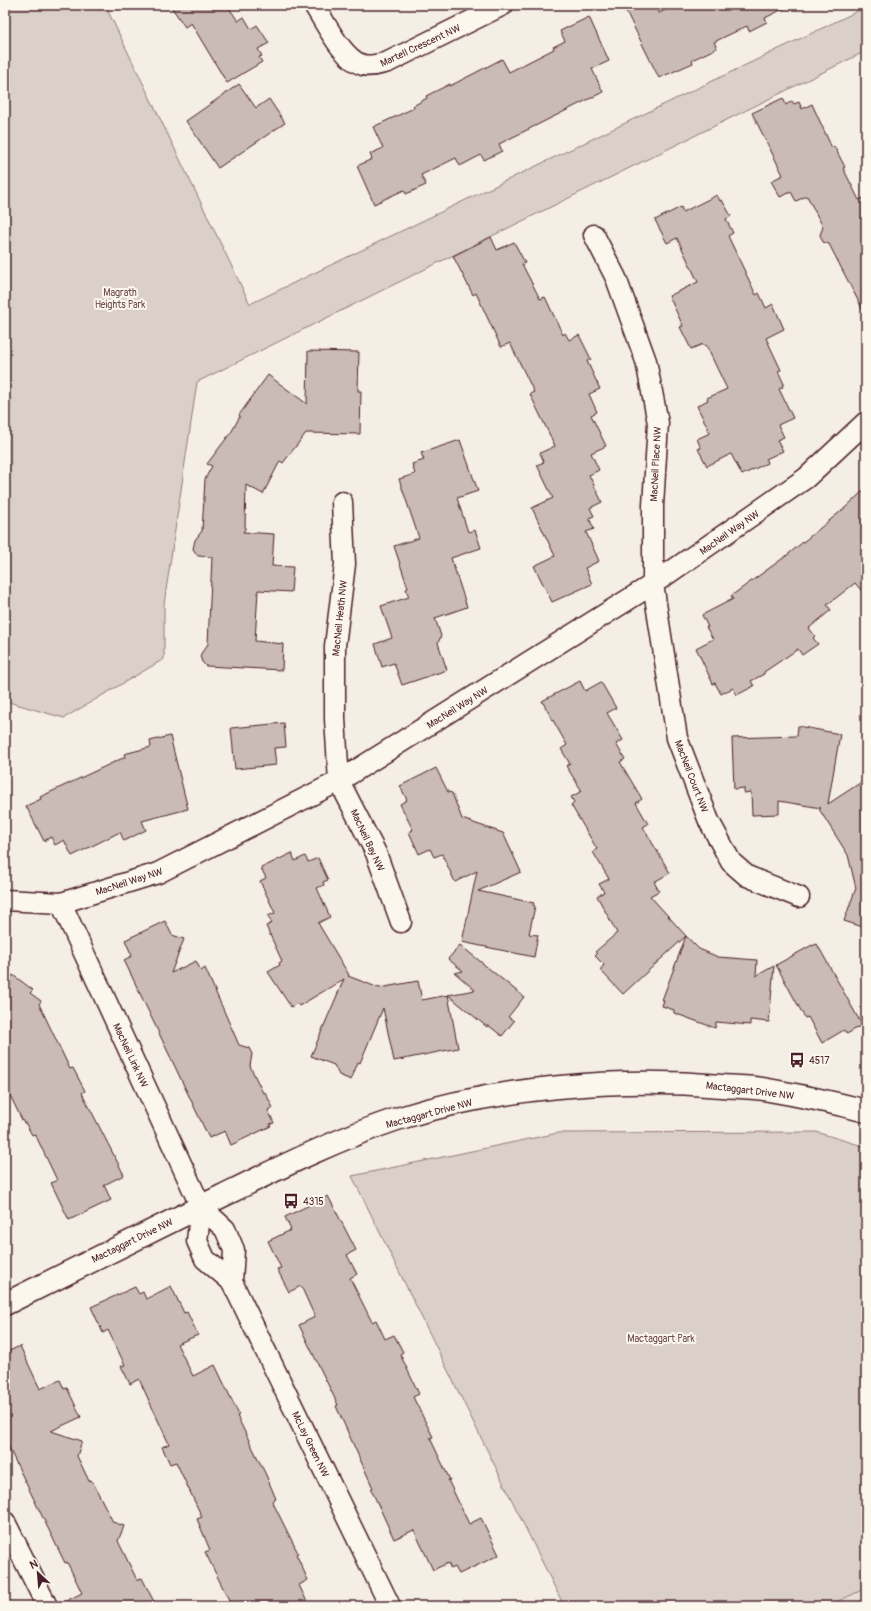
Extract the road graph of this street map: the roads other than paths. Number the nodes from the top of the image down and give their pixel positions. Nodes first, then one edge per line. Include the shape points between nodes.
1 (314, 5) edge
2 (503, 5) edge
3 (594, 235) dead end
4 (866, 422) edge
5 (342, 502) dead end
6 (653, 584) junction
7 (340, 781) junction
8 (799, 897) dead end
9 (5, 900) edge
10 (61, 903) junction
11 (401, 922) dead end
12 (866, 1111) edge
13 (200, 1206) junction
14 (232, 1282) junction
15 (5, 1304) edge
16 (5, 1522) edge
17 (47, 1606) edge
18 (390, 1606) edge

1 - 2 street, Martell Crescent NW via 346,53 364,65 388,62
3 - 6 street, MacNeil Place NW via 616,278 646,361 658,423 653,506
4 - 6 street, MacNeil Way NW via 806,478
5 - 7 street, MacNeil Heath NW via 345,564 335,646 335,719
6 - 7 street, MacNeil Way NW
6 - 8 street, MacNeil Court NW via 677,738 709,821 731,862 747,876
7 - 10 street, MacNeil Way NW via 158,873
7 - 11 street, MacNeil Bay NW via 376,853
9 - 10 street, MacNeil Way NW
10 - 13 street, MacNeil Link NW
12 - 13 street, Mactaggart Drive NW via 762,1089 690,1083 596,1084 494,1096 398,1119 285,1166
13 - 14 street, McLay Green NW via 225,1229 234,1250
13 - 14 street, McLay Green NW via 197,1241 205,1259
13 - 15 street, Mactaggart Drive NW
14 - 18 street, McLay Green NW
16 - 17 street

